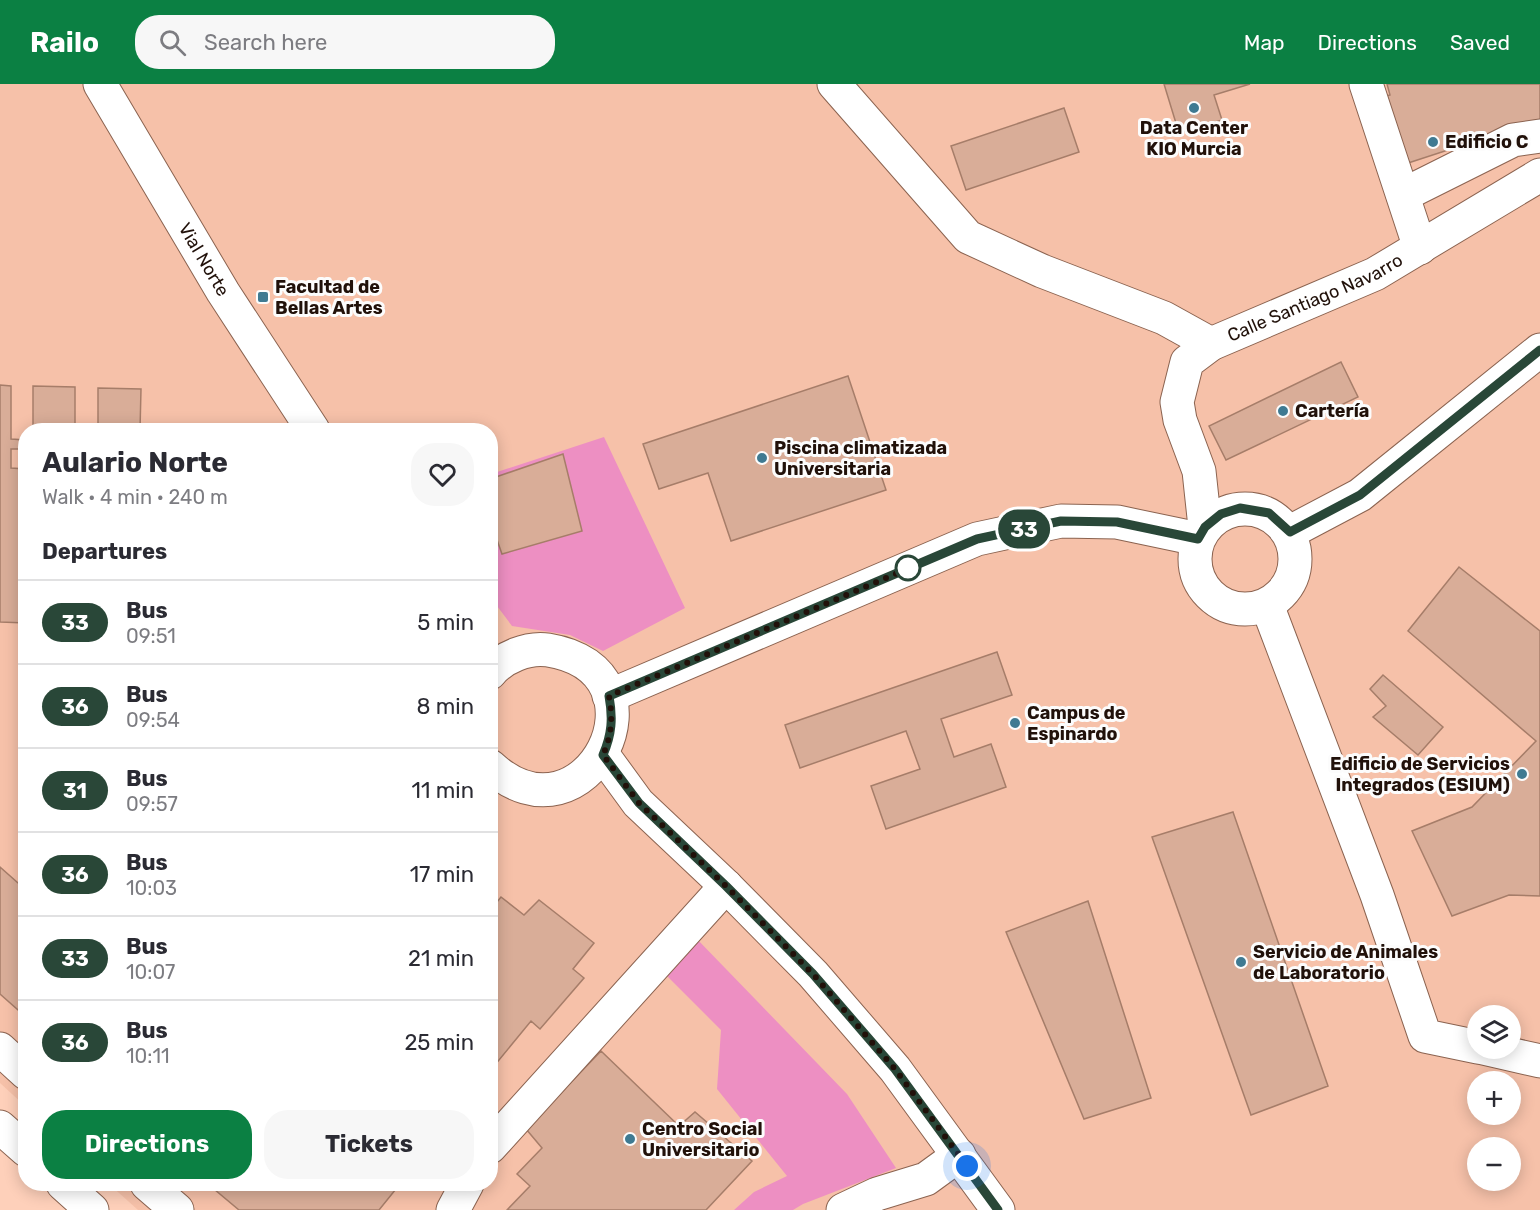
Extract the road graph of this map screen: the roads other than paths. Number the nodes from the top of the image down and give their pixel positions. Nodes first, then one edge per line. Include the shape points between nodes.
1 (100, 84) edge
2 (834, 84) edge
3 (1366, 84) edge
4 (1540, 136) edge
5 (1540, 175) edge
6 (1403, 195) junction
7 (1420, 248) junction
8 (1211, 344) junction
9 (1540, 350) edge
10 (308, 423) edge
11 (1199, 471) junction
12 (1360, 495) junction
13 (1240, 508) junction
14 (1290, 532) junction
15 (1201, 533) junction
16 (1295, 574) junction
17 (1267, 605) junction
18 (498, 663) edge
19 (609, 696) junction
20 (603, 755) junction
21 (498, 772) edge
22 (726, 886) junction
23 (1467, 1045) edge
24 (0, 1049) edge
25 (1521, 1057) edge
26 (1540, 1061) edge
27 (18, 1066) edge
28 (0, 1127) edge
29 (498, 1138) edge
30 (18, 1143) edge
31 (959, 1155) junction
32 (71, 1191) edge
33 (155, 1191) edge
34 (463, 1191) edge
35 (92, 1210) edge
36 (177, 1210) edge
37 (453, 1210) edge
38 (843, 1210) edge
39 (998, 1210) edge

1 - 10 street, Vial Norte via 223,292
2 - 8 street via 968,237 1042,272 1164,318
3 - 6 street
4 - 6 street via 1513,140
5 - 7 street, Calle Santiago Navarro
6 - 7 street
7 - 8 street, Calle Santiago Navarro via 1375,274
8 - 11 street, Calle Santiago Navarro via 1187,362 1177,402
9 - 12 street
11 - 13 street, Calle Santiago Navarro
11 - 15 street, Calle Santiago Navarro
12 - 14 street
12 - 16 street
13 - 14 street via 1269,513
13 - 15 street via 1221,514
14 - 16 street via 1297,553
15 - 17 street via 1195,568 1210,595 1223,604 1245,609
15 - 19 street via 1117,522 1061,521 977,539
16 - 17 street via 1284,592
17 - 23 street via 1377,895 1425,1036
18 - 19 street via 517,653 542,649 566,653 588,665
19 - 20 street via 611,736
20 - 21 street via 586,774 563,786 538,789 512,783
20 - 22 street via 639,803
22 - 29 street
22 - 31 street via 813,974 895,1069
24 - 27 street
25 - 26 street
28 - 30 street
31 - 38 street via 926,1179 877,1194
31 - 39 street
32 - 35 street
33 - 36 street
34 - 37 street

